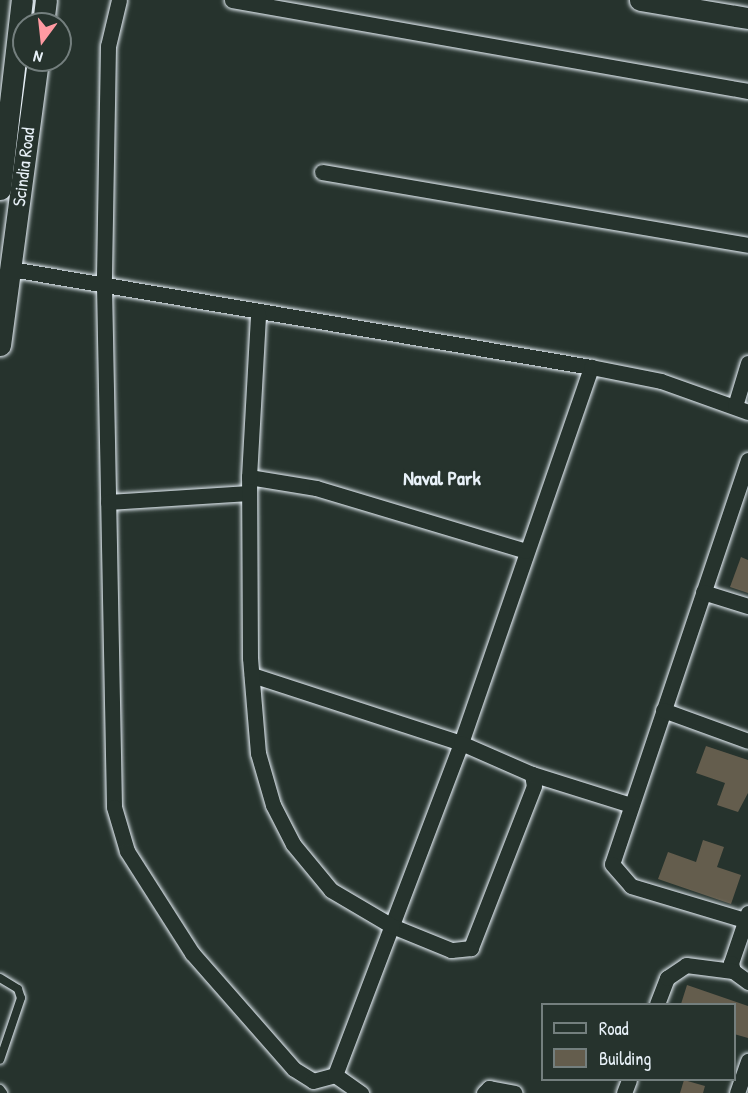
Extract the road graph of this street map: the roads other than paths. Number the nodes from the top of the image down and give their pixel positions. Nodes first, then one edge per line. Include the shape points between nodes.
1 (22, 0) edge
2 (119, 0) edge
3 (232, 0) edge
4 (639, 0) edge
5 (748, 18) edge
6 (35, 72) edge
7 (748, 91) edge
8 (4, 144) edge
9 (322, 172) dead end
10 (7, 193) edge
11 (748, 245) edge
12 (11, 269) junction
13 (104, 285) junction
14 (258, 314) junction
15 (1, 331) edge
16 (748, 363) edge
17 (591, 367) junction
18 (742, 409) edge
19 (748, 460) edge
20 (249, 485) junction
21 (108, 502) junction
22 (526, 551) junction
23 (703, 592) junction
24 (748, 606) edge
25 (252, 675) junction
26 (663, 710) junction
27 (748, 741) edge
28 (461, 743) junction
29 (532, 774) junction
30 (631, 805) junction
31 (747, 918) edge
32 (392, 926) junction
33 (733, 971) junction
34 (0, 978) edge
35 (748, 982) edge
36 (658, 1003) edge
37 (0, 1060) edge
38 (748, 1062) edge
39 (335, 1075) junction
40 (0, 1089) edge
41 (3, 1093) edge
42 (360, 1093) edge
43 (484, 1093) edge
44 (515, 1093) edge
45 (737, 1093) edge

1 - 8 main road, Scindia Road
2 - 13 street via 108,46
3 - 7 street
4 - 5 main road
6 - 10 main road, Scindia Road
8 - 10 main road, Scindia Road
9 - 11 street
10 - 12 main road, Scindia Road
12 - 13 street
12 - 15 main road, Scindia Road
13 - 14 street
13 - 21 street
14 - 17 street
14 - 20 street
16 - 18 street
17 - 18 street via 661,381
17 - 22 street
19 - 23 street
20 - 21 street
20 - 22 street via 316,488
20 - 25 street
21 - 39 street via 114,807 127,851 229,1000 294,1069 313,1082
22 - 28 street
23 - 24 street
23 - 26 street
25 - 28 street
25 - 32 street via 264,779 293,844 332,890
26 - 27 street
26 - 30 street
28 - 29 street
28 - 32 street
29 - 30 street
29 - 32 street via 534,786 471,948 451,950
30 - 31 street via 612,864 621,881
31 - 33 street
32 - 39 street
33 - 35 street
33 - 36 street via 686,965 667,978
34 - 37 lane via 18,989 21,998
38 - 45 street
39 - 42 street
40 - 41 lane
43 - 44 street via 489,1088

